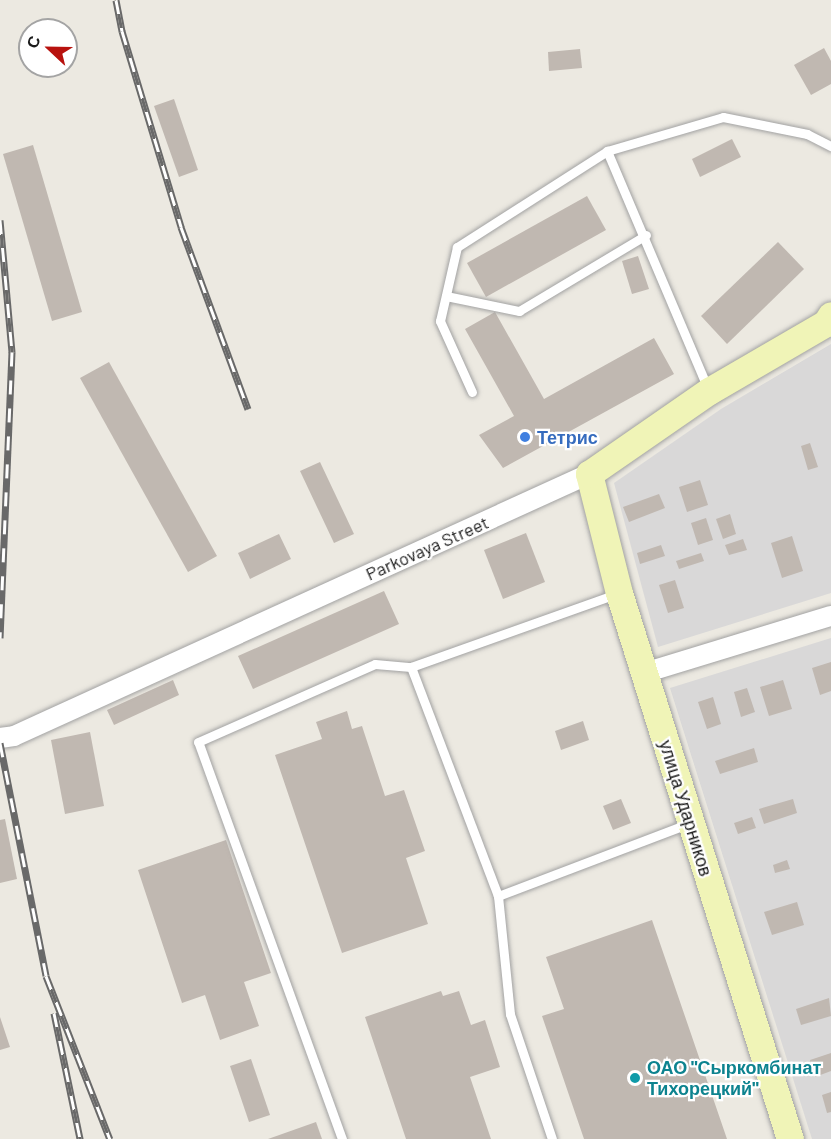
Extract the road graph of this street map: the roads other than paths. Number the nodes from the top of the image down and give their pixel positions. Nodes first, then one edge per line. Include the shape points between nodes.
1 (831, 146) edge
2 (607, 151) junction
3 (646, 235) junction
4 (446, 296) junction
5 (831, 315) edge
6 (709, 391) junction
7 (472, 392) dead end
8 (589, 474) junction
9 (619, 593) junction
10 (831, 616) edge
11 (411, 667) junction
12 (644, 673) junction
13 (0, 738) edge
14 (690, 823) junction
15 (498, 896) junction
16 (342, 1139) edge
17 (552, 1139) edge
18 (790, 1139) edge

1 - 2 lane via 807,134 723,117
2 - 3 lane
2 - 4 lane via 457,246
3 - 4 lane via 519,311
3 - 6 lane
4 - 7 lane via 440,321
5 - 6 main road, Parkovaya Street via 826,323
6 - 8 main road, Parkovaya Street
8 - 9 main road, улица Ударников
8 - 13 street, Parkovaya Street via 14,736
9 - 11 lane
9 - 12 main road, улица Ударников
10 - 12 street
11 - 15 lane
11 - 16 lane via 375,664 198,742
12 - 14 main road, улица Ударников
14 - 15 lane
14 - 18 main road, улица Ударников
15 - 17 lane via 510,1014

